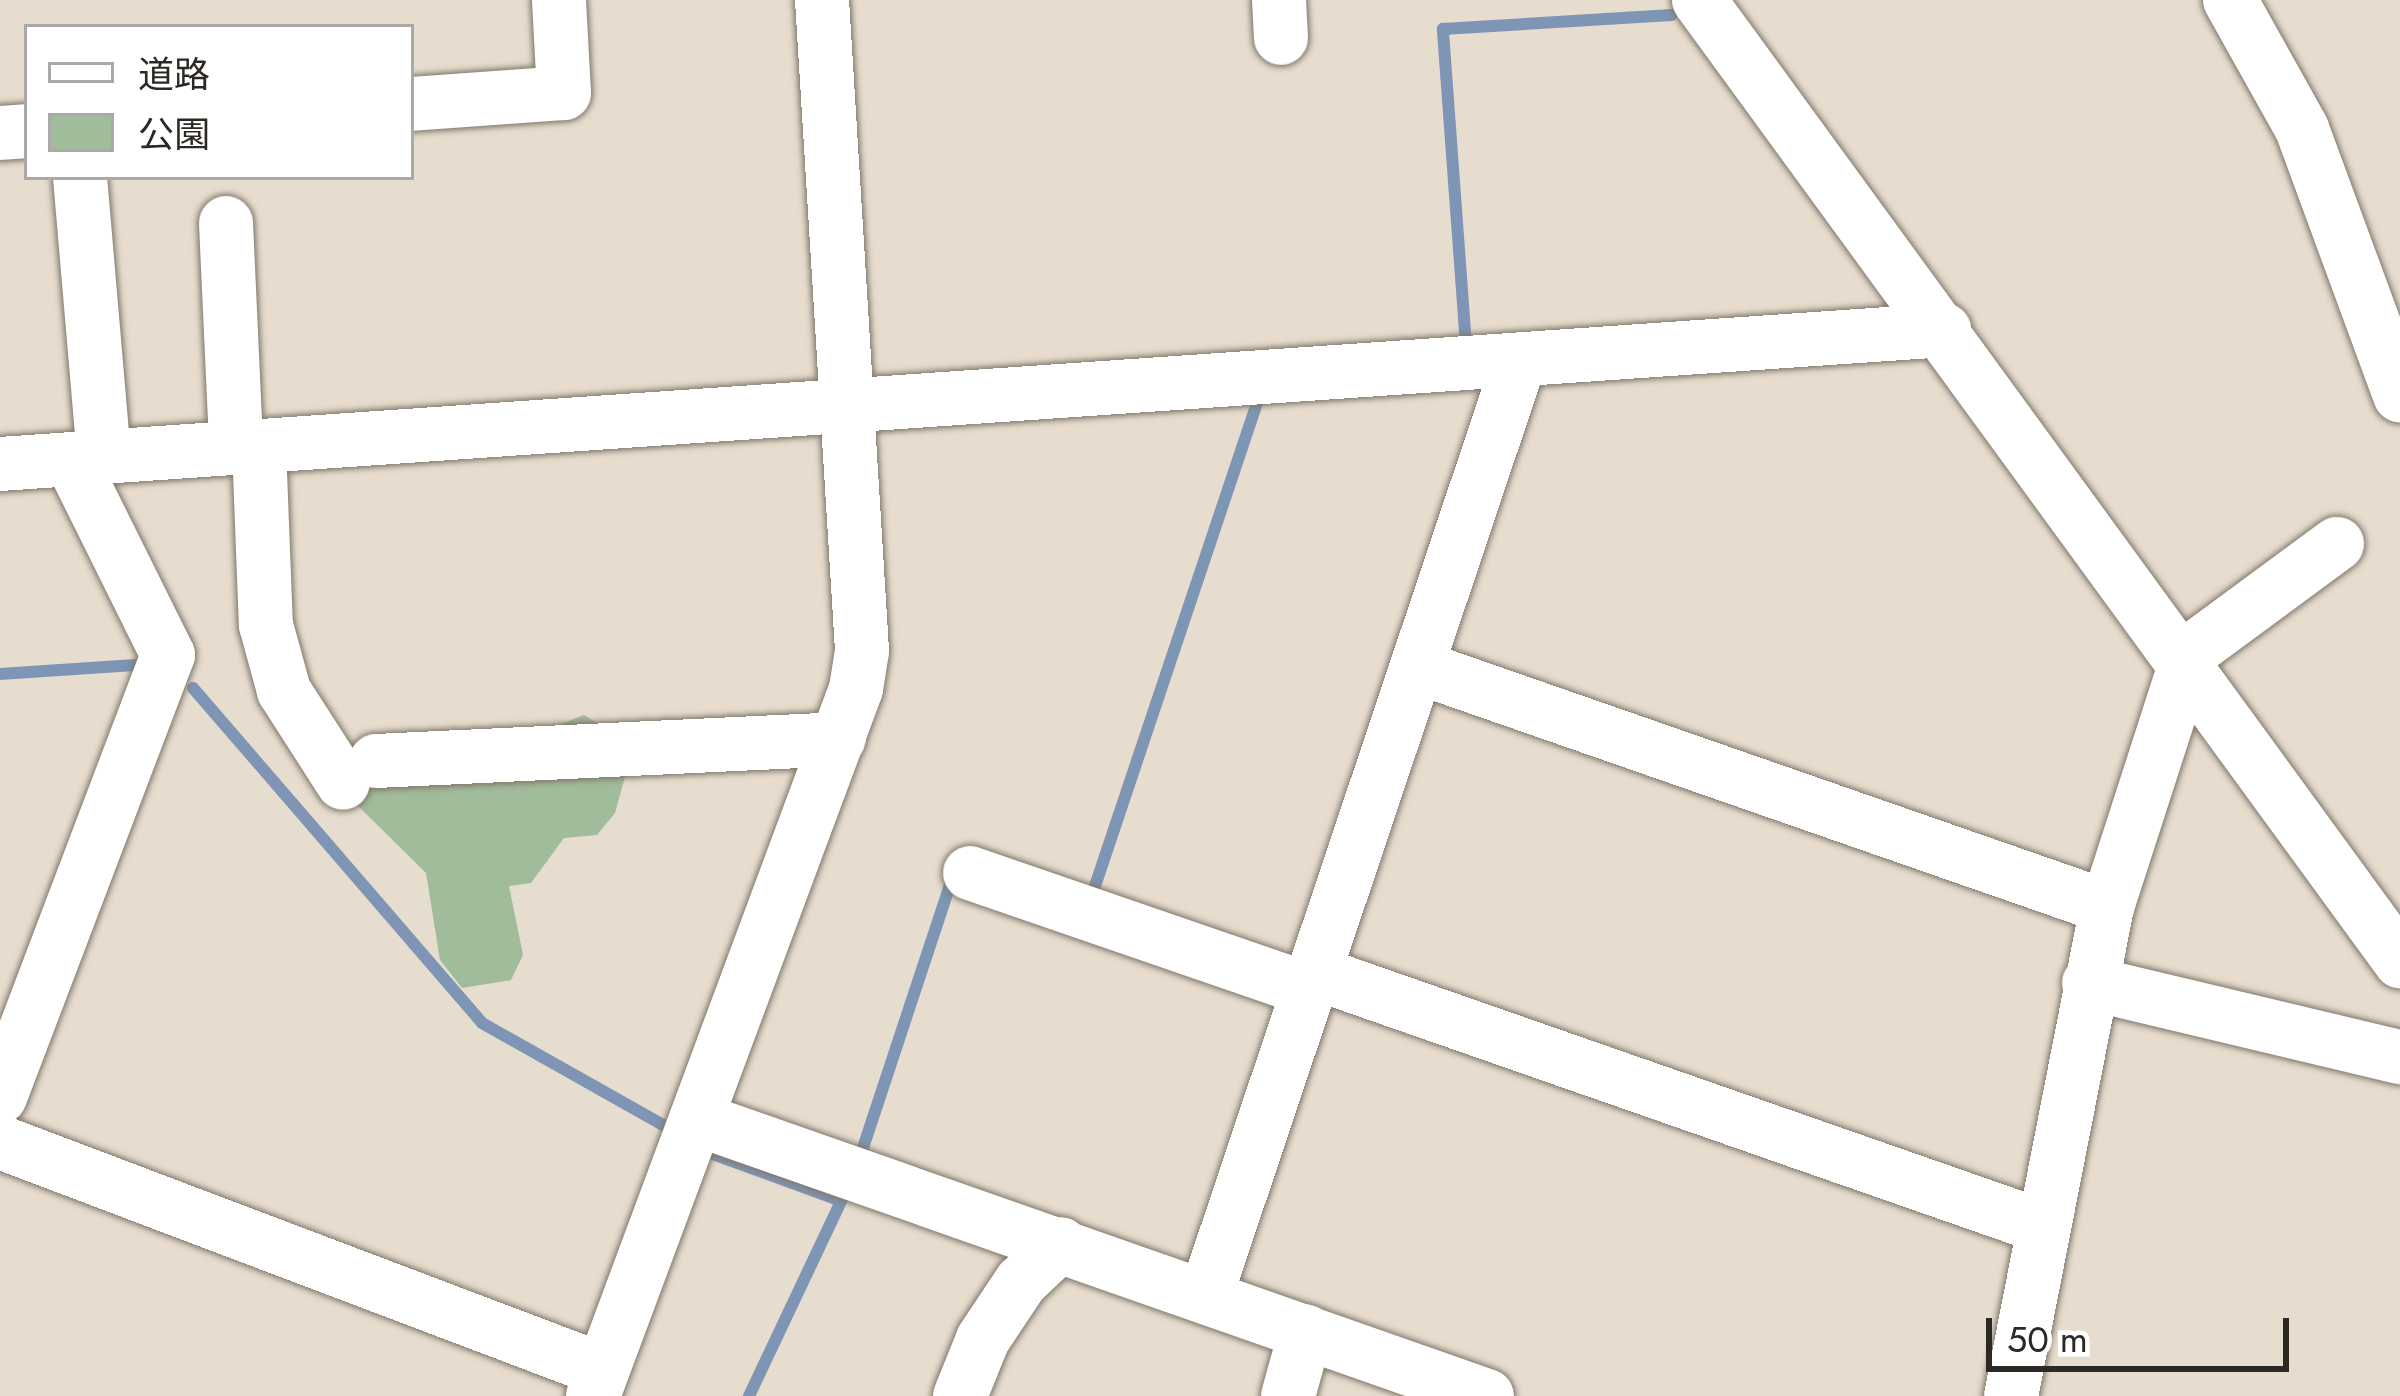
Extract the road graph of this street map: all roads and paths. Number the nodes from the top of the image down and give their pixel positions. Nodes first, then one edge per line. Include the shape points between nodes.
1 (559, 0) edge
2 (822, 0) edge
3 (1699, 0) edge
4 (2230, 0) edge
5 (414, 104) edge
6 (80, 180) edge
7 (226, 223) dead end
8 (1944, 330) junction
9 (2391, 343) edge
10 (1519, 362) junction
11 (2400, 396) edge
12 (846, 404) junction
13 (248, 447) junction
14 (87, 458) junction
15 (0, 464) edge
16 (2337, 544) dead end
17 (1418, 667) junction
18 (2183, 670) junction
19 (838, 739) junction
20 (970, 873) dead end
21 (2107, 907) junction
22 (2400, 961) edge
23 (1313, 981) junction
24 (2089, 982) junction
25 (2400, 1057) edge
26 (0, 1097) edge
27 (698, 1119) junction
28 (0, 1142) edge
29 (2041, 1226) junction
30 (1061, 1244) junction
31 (1206, 1295) junction
32 (1306, 1331) junction
33 (1396, 1381) edge
34 (598, 1383) edge
35 (960, 1396) edge
36 (1288, 1396) edge
37 (1487, 1396) edge
38 (2011, 1396) edge

1 - 5 street via 564,93
2 - 12 street
3 - 8 street
4 - 9 street via 2302,129
6 - 14 street
7 - 13 street
8 - 10 street
8 - 18 street
9 - 11 street
10 - 12 street
10 - 17 street
12 - 13 street
12 - 19 street via 862,650
13 - 14 street
13 - 19 street via 266,625 284,691 359,772
14 - 15 street
14 - 26 street via 168,655
16 - 18 street via 2189,653
17 - 21 street
17 - 23 street
18 - 21 street
18 - 22 street
19 - 27 street
20 - 23 street
21 - 24 street
23 - 29 street
23 - 31 street
24 - 25 street
24 - 29 street
27 - 30 street
27 - 34 street
28 - 34 street
29 - 38 street
30 - 31 street
30 - 35 street via 1021,1282 983,1339
31 - 32 street
32 - 33 street
32 - 36 street
33 - 37 street

